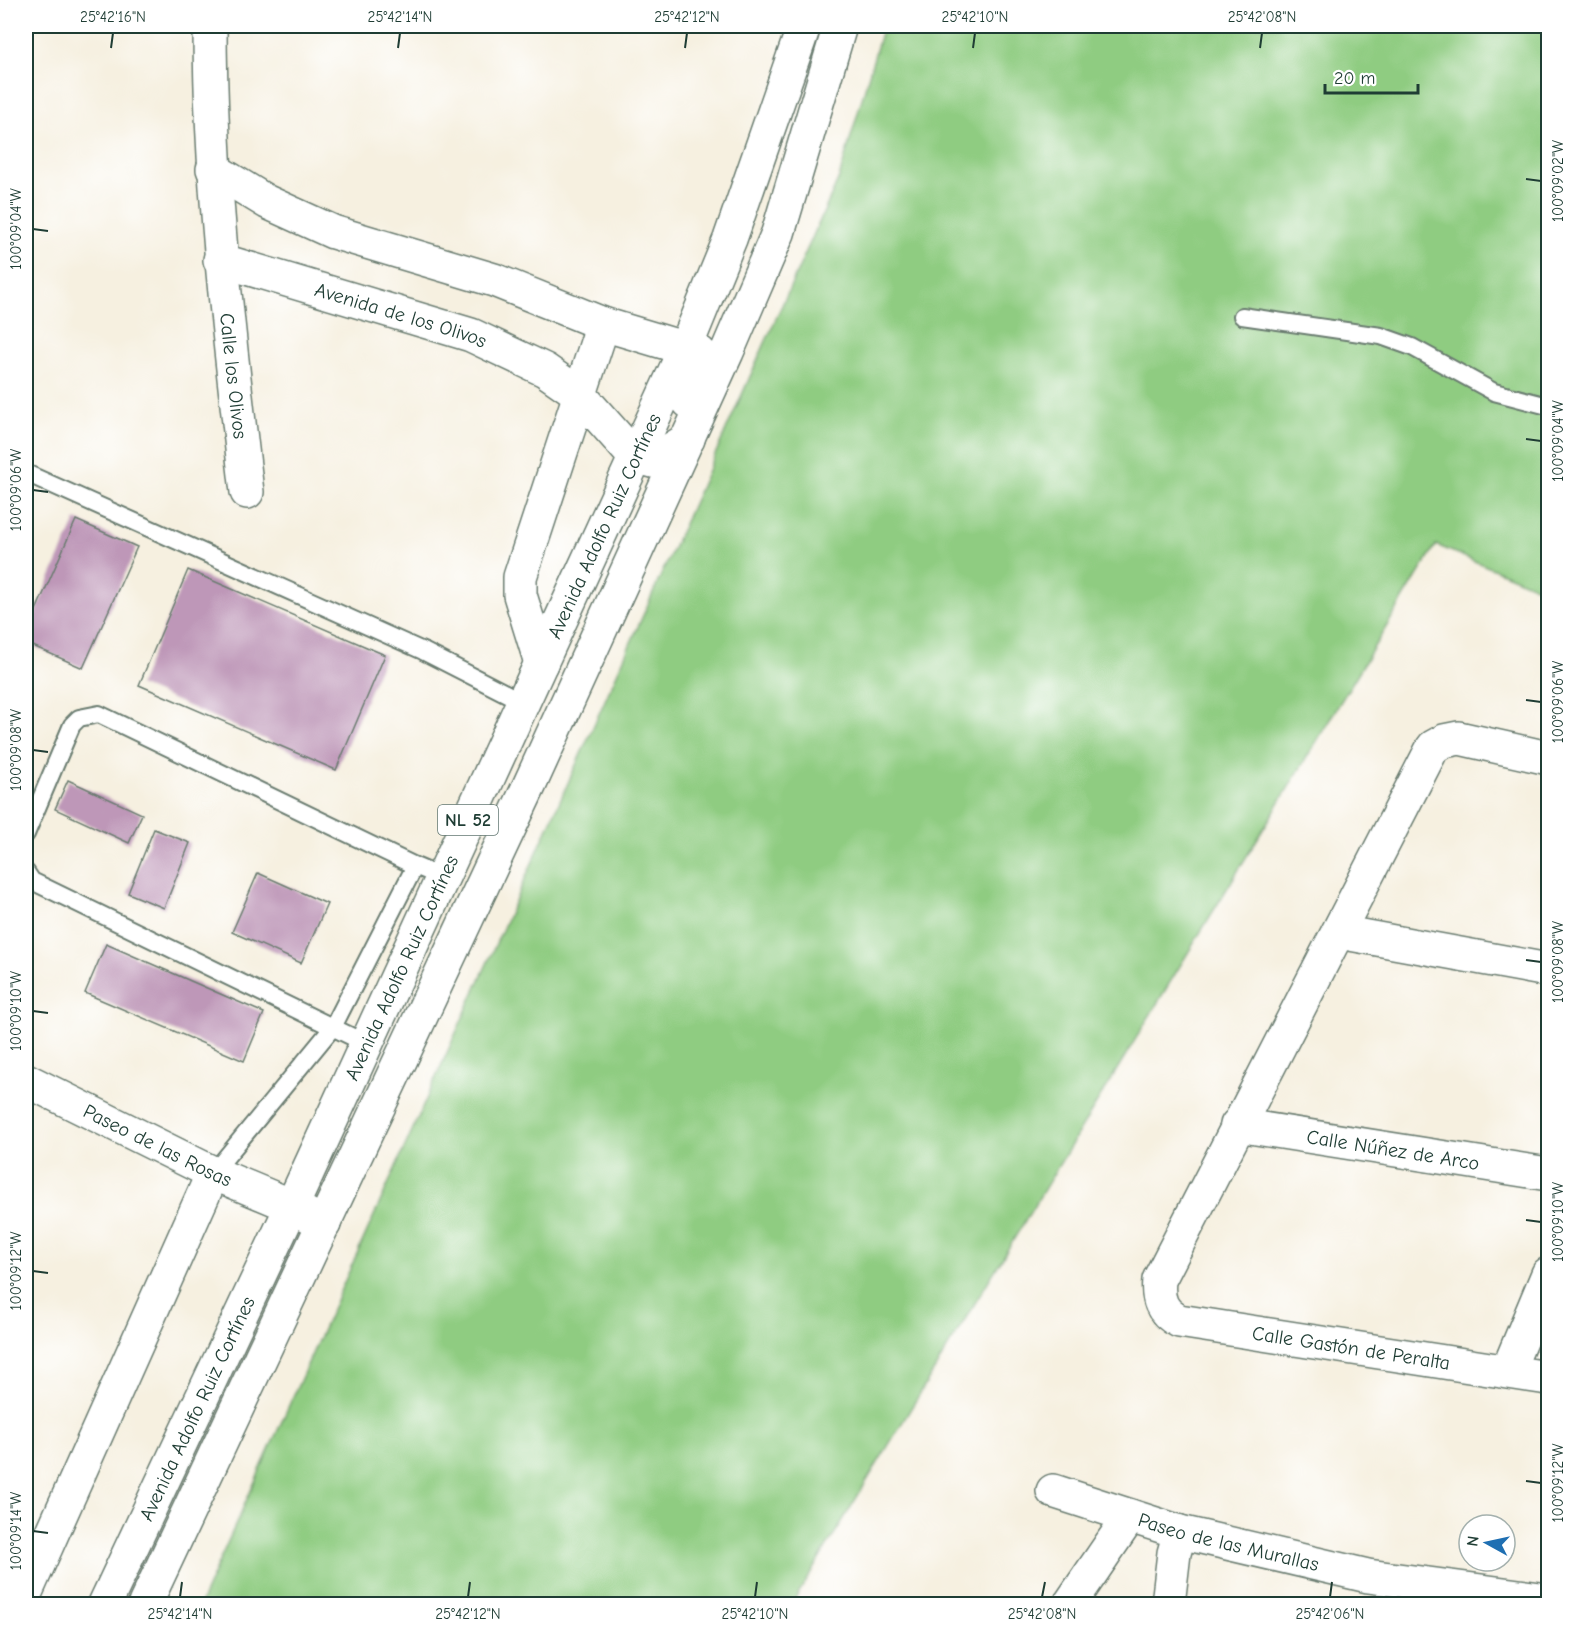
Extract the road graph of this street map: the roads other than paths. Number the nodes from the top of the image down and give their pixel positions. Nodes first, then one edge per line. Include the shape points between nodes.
1 (210, 26) edge
2 (804, 26) edge
3 (840, 26) edge
4 (213, 169) junction
5 (220, 260) junction
6 (1242, 316) dead end
7 (603, 324) junction
8 (685, 349) junction
9 (578, 393) junction
10 (1548, 406) edge
11 (661, 451) junction
12 (26, 473) edge
13 (247, 492) dead end
14 (541, 663) junction
15 (523, 702) junction
16 (1548, 758) edge
17 (26, 834) edge
18 (428, 871) junction
19 (26, 872) edge
20 (1339, 932) junction
21 (1548, 970) edge
22 (333, 1027) junction
23 (367, 1044) junction
24 (26, 1080) edge
25 (1237, 1125) junction
26 (213, 1173) junction
27 (1548, 1174) edge
28 (292, 1206) junction
29 (324, 1224) junction
30 (1548, 1274) edge
31 (1509, 1370) junction
32 (1548, 1378) edge
33 (1053, 1491) dead end
34 (1131, 1516) junction
35 (1180, 1532) junction
36 (1366, 1590) edge
37 (26, 1592) edge
38 (1548, 1600) edge
39 (105, 1605) edge
40 (145, 1605) edge
41 (1070, 1605) edge
42 (1168, 1605) edge

1 - 4 street
2 - 8 street, Avenida Adolfo Ruiz Cortínes / NL 52 via 750,186
3 - 11 street via 777,233
4 - 5 street
4 - 7 street via 267,202 333,232 494,280
5 - 9 street, Avenida de los Olivos via 471,335 527,361
5 - 13 street, Calle los Olivos
6 - 10 lane via 1381,336 1412,347 1494,392
7 - 8 street
7 - 9 street
8 - 11 street, Avenida Adolfo Ruiz Cortínes / NL 52
9 - 11 street, Avenida de los Olivos
9 - 14 street via 520,577 520,595
11 - 14 street, Avenida Adolfo Ruiz Cortínes / NL 52
11 - 29 street via 609,612
12 - 15 lane via 423,651
14 - 15 street, Avenida Adolfo Ruiz Cortínes / NL 52
15 - 18 street, Avenida Adolfo Ruiz Cortínes / NL 52
16 - 20 street via 1459,738 1433,747
17 - 18 lane via 72,724 88,714 99,714
18 - 22 lane
18 - 23 street, Avenida Adolfo Ruiz Cortínes / NL 52
19 - 22 lane via 32,881
20 - 21 street
20 - 25 street
22 - 23 lane
22 - 26 lane
23 - 28 street, Avenida Adolfo Ruiz Cortínes / NL 52
24 - 26 street, Paseo de las Rosas
25 - 27 street, Calle Núñez de Arco
25 - 31 street, Calle Gastón de Peralta via 1159,1280 1161,1305 1168,1315 1179,1321
26 - 28 street, Paseo de las Rosas
26 - 37 street
28 - 29 street, Paseo de las Rosas
28 - 39 street, Avenida Adolfo Ruiz Cortínes / NL 52
29 - 40 street
30 - 31 street
31 - 32 street, Calle Gastón de Peralta
33 - 34 street, Paseo de las Murallas
34 - 35 street, Paseo de las Murallas
34 - 41 street
35 - 36 street, Paseo de las Murallas
35 - 42 street
36 - 38 street, Paseo de las Murallas

